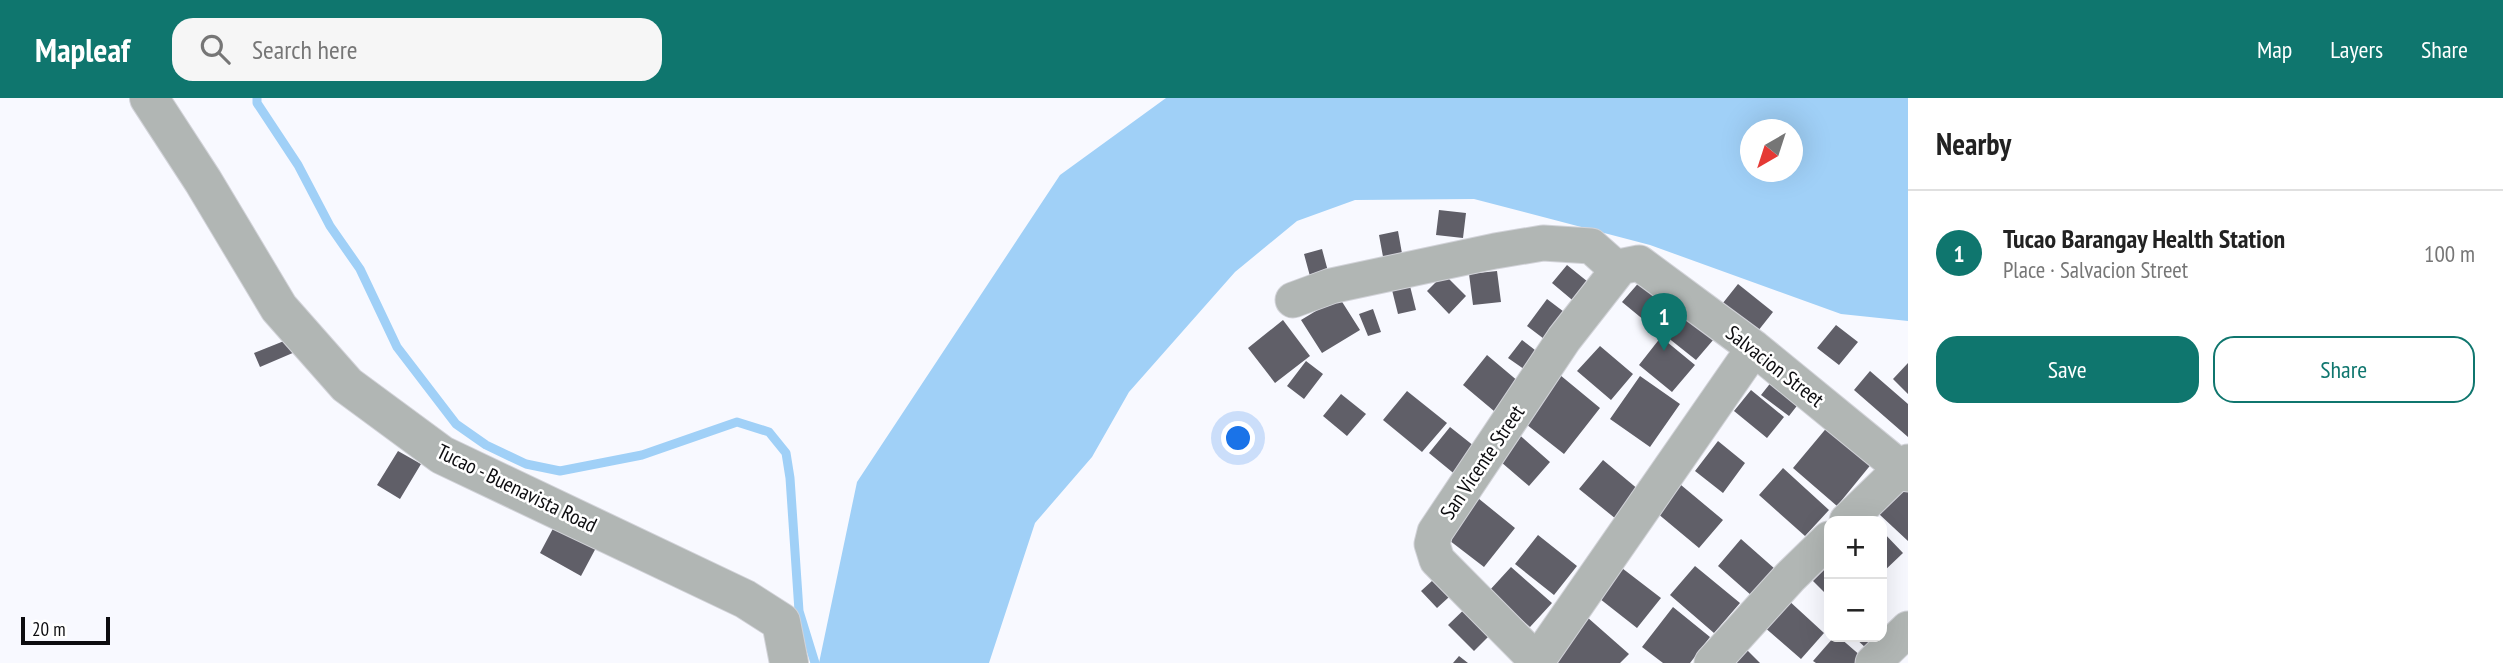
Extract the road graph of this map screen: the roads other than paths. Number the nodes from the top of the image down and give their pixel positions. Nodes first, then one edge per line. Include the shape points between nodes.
1 (149, 98) edge
2 (1629, 267) junction
3 (1293, 300) dead end
4 (1754, 348) junction
5 (1906, 468) edge
6 (1853, 516) edge
7 (1824, 543) edge
8 (1908, 629) edge
9 (1533, 660) edge
10 (789, 663) edge
11 (1712, 663) edge
12 (1873, 663) edge

1 - 10 street, Tucao - Buenavista Road via 279,308 347,385 442,455 745,599 781,622
2 - 3 street, Salvacion Street via 1591,246 1543,243 1331,286
2 - 4 street, Salvacion Street
2 - 9 street, San Vicente Street via 1564,340 1435,532 1432,544 1437,560
4 - 5 street, Salvacion Street
4 - 9 street
5 - 6 street
7 - 11 street
8 - 12 street

